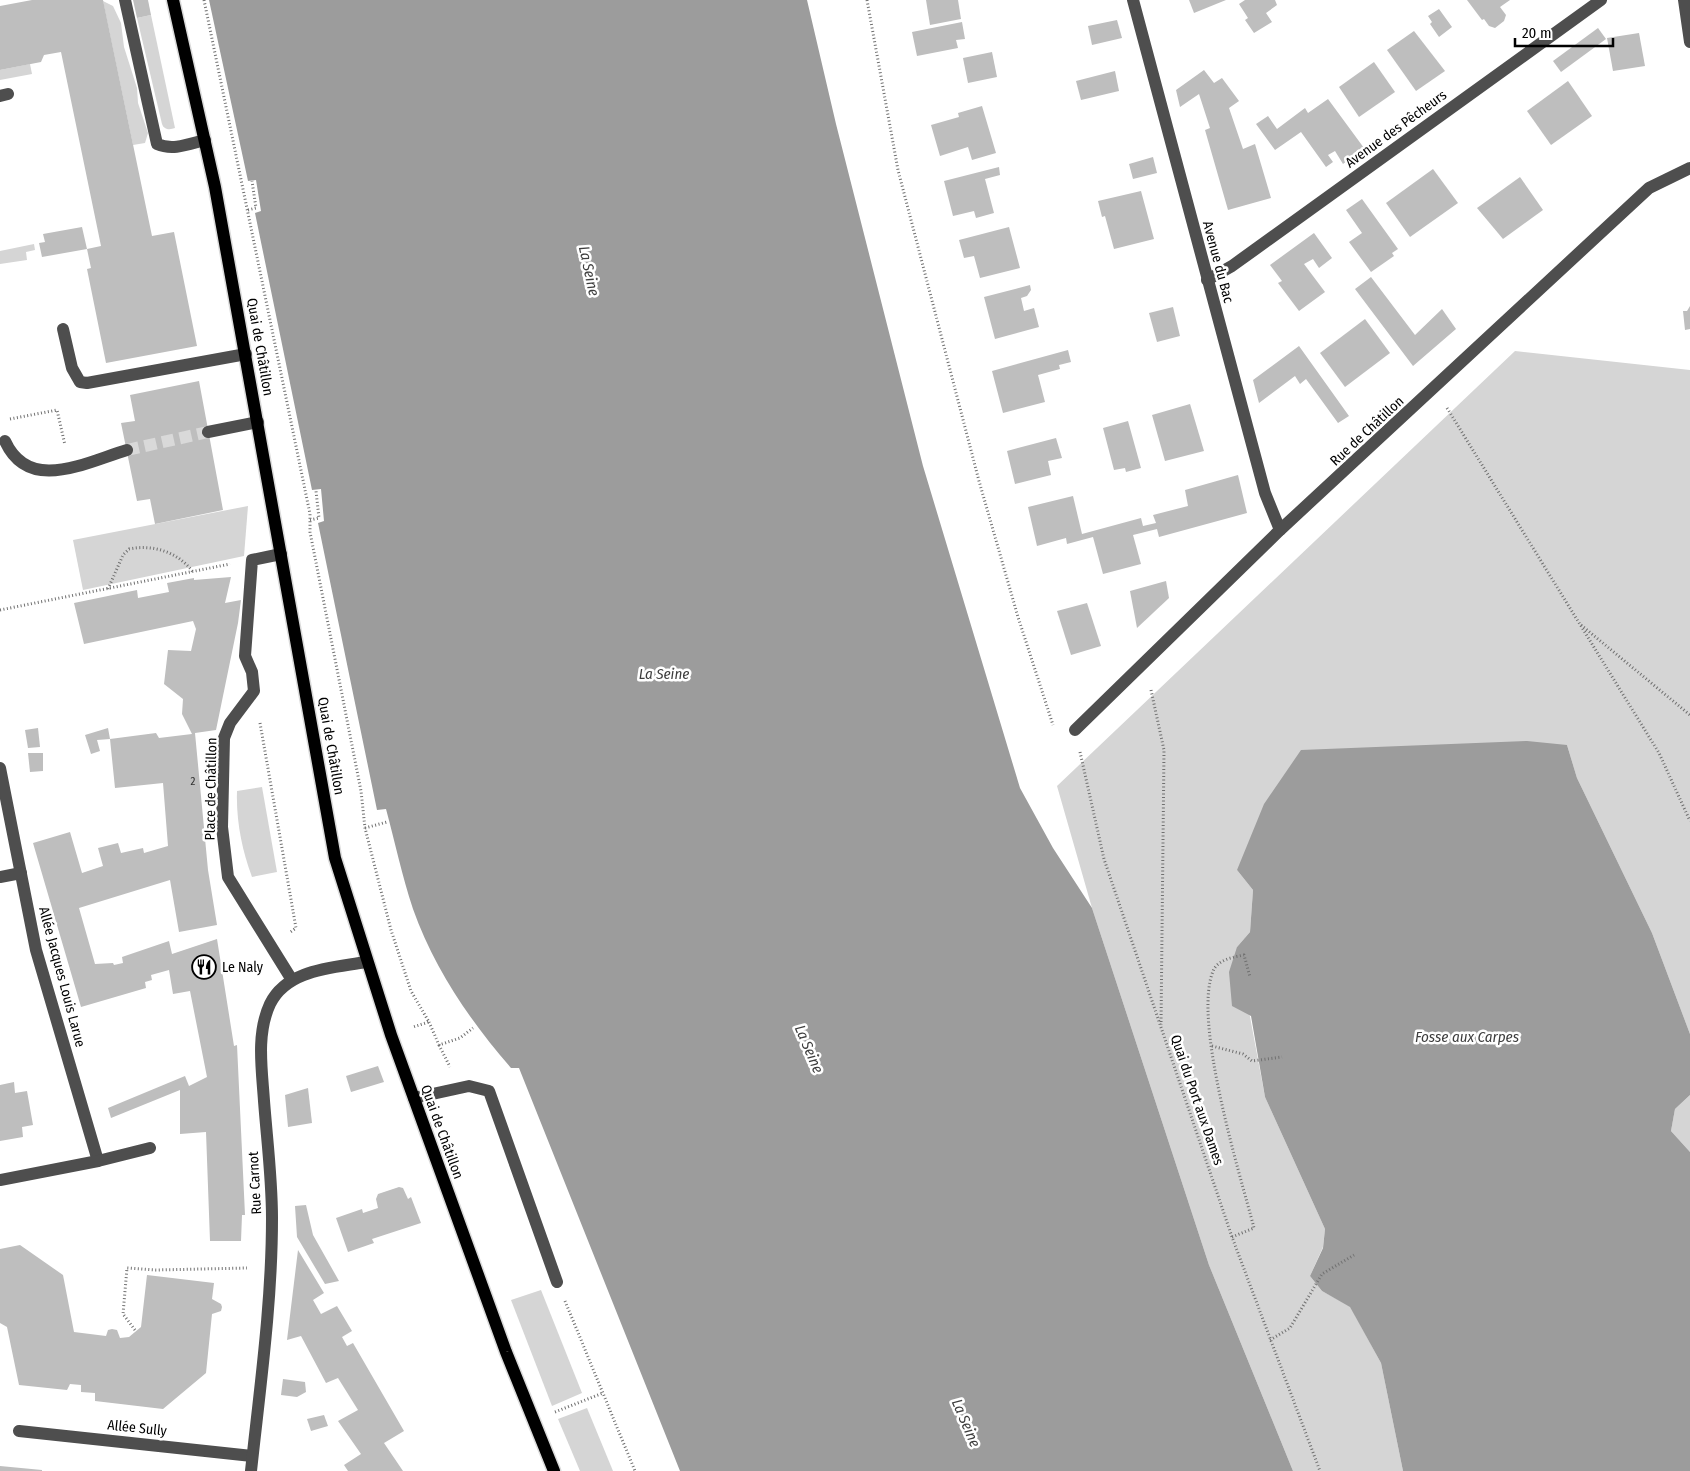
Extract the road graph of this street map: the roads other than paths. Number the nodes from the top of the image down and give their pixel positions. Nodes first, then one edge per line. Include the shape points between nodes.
1 (125, 0) edge
2 (173, 0) edge
3 (1133, 0) edge
4 (1601, 0) edge
5 (1684, 0) edge
6 (1690, 42) edge
7 (205, 140) junction
8 (1690, 168) edge
9 (1207, 280) junction
10 (63, 329) dead end
11 (246, 354) junction
12 (258, 422) junction
13 (208, 432) tunnel mouth
14 (5, 442) dead end
15 (127, 450) tunnel mouth
16 (1280, 530) junction
17 (281, 554) junction
18 (1075, 730) road end
19 (0, 768) edge
20 (21, 873) junction
21 (0, 877) edge
22 (366, 962) junction
23 (292, 980) junction
24 (414, 1098) junction
25 (150, 1148) dead end
26 (98, 1161) junction
27 (0, 1180) edge
28 (557, 1282) road end
29 (19, 1430) dead end
30 (252, 1456) junction
31 (251, 1471) edge
32 (554, 1471) edge

1 - 7 street via 157,144 166,148
2 - 7 main road, Quai de Châtillon
3 - 9 street, Avenue du Bac
4 - 9 street, Avenue des Pêcheurs via 1232,266
5 - 6 street
7 - 11 main road, Quai de Châtillon
8 - 16 street, Rue de Châtillon via 1649,188
9 - 16 street, Avenue du Bac via 1265,494
10 - 11 street via 72,368 80,382 87,383
11 - 12 main road, Quai de Châtillon
12 - 13 street
12 - 17 main road, Quai de Châtillon
14 - 15 street via 10,454 20,464 38,471 64,469
16 - 18 street, Rue de Châtillon
17 - 22 main road, Quai de Châtillon via 335,858
17 - 23 street, Place de Châtillon via 252,560 245,656 252,672 254,690 230,723 224,738 222,827 228,877
19 - 20 street, Allée Jacques Louis Larue
20 - 21 street
20 - 26 street, Allée Jacques Louis Larue via 36,950
22 - 23 street, Rue Carnot via 316,971
22 - 24 main road, Quai de Châtillon
23 - 30 street, Rue Carnot via 270,1003 261,1039 272,1241 265,1346
24 - 28 street via 469,1086 489,1091
24 - 32 main road, Quai de Châtillon via 502,1342
25 - 26 street
26 - 27 street
29 - 30 street, Allée Sully
30 - 31 street, Rue Carnot

